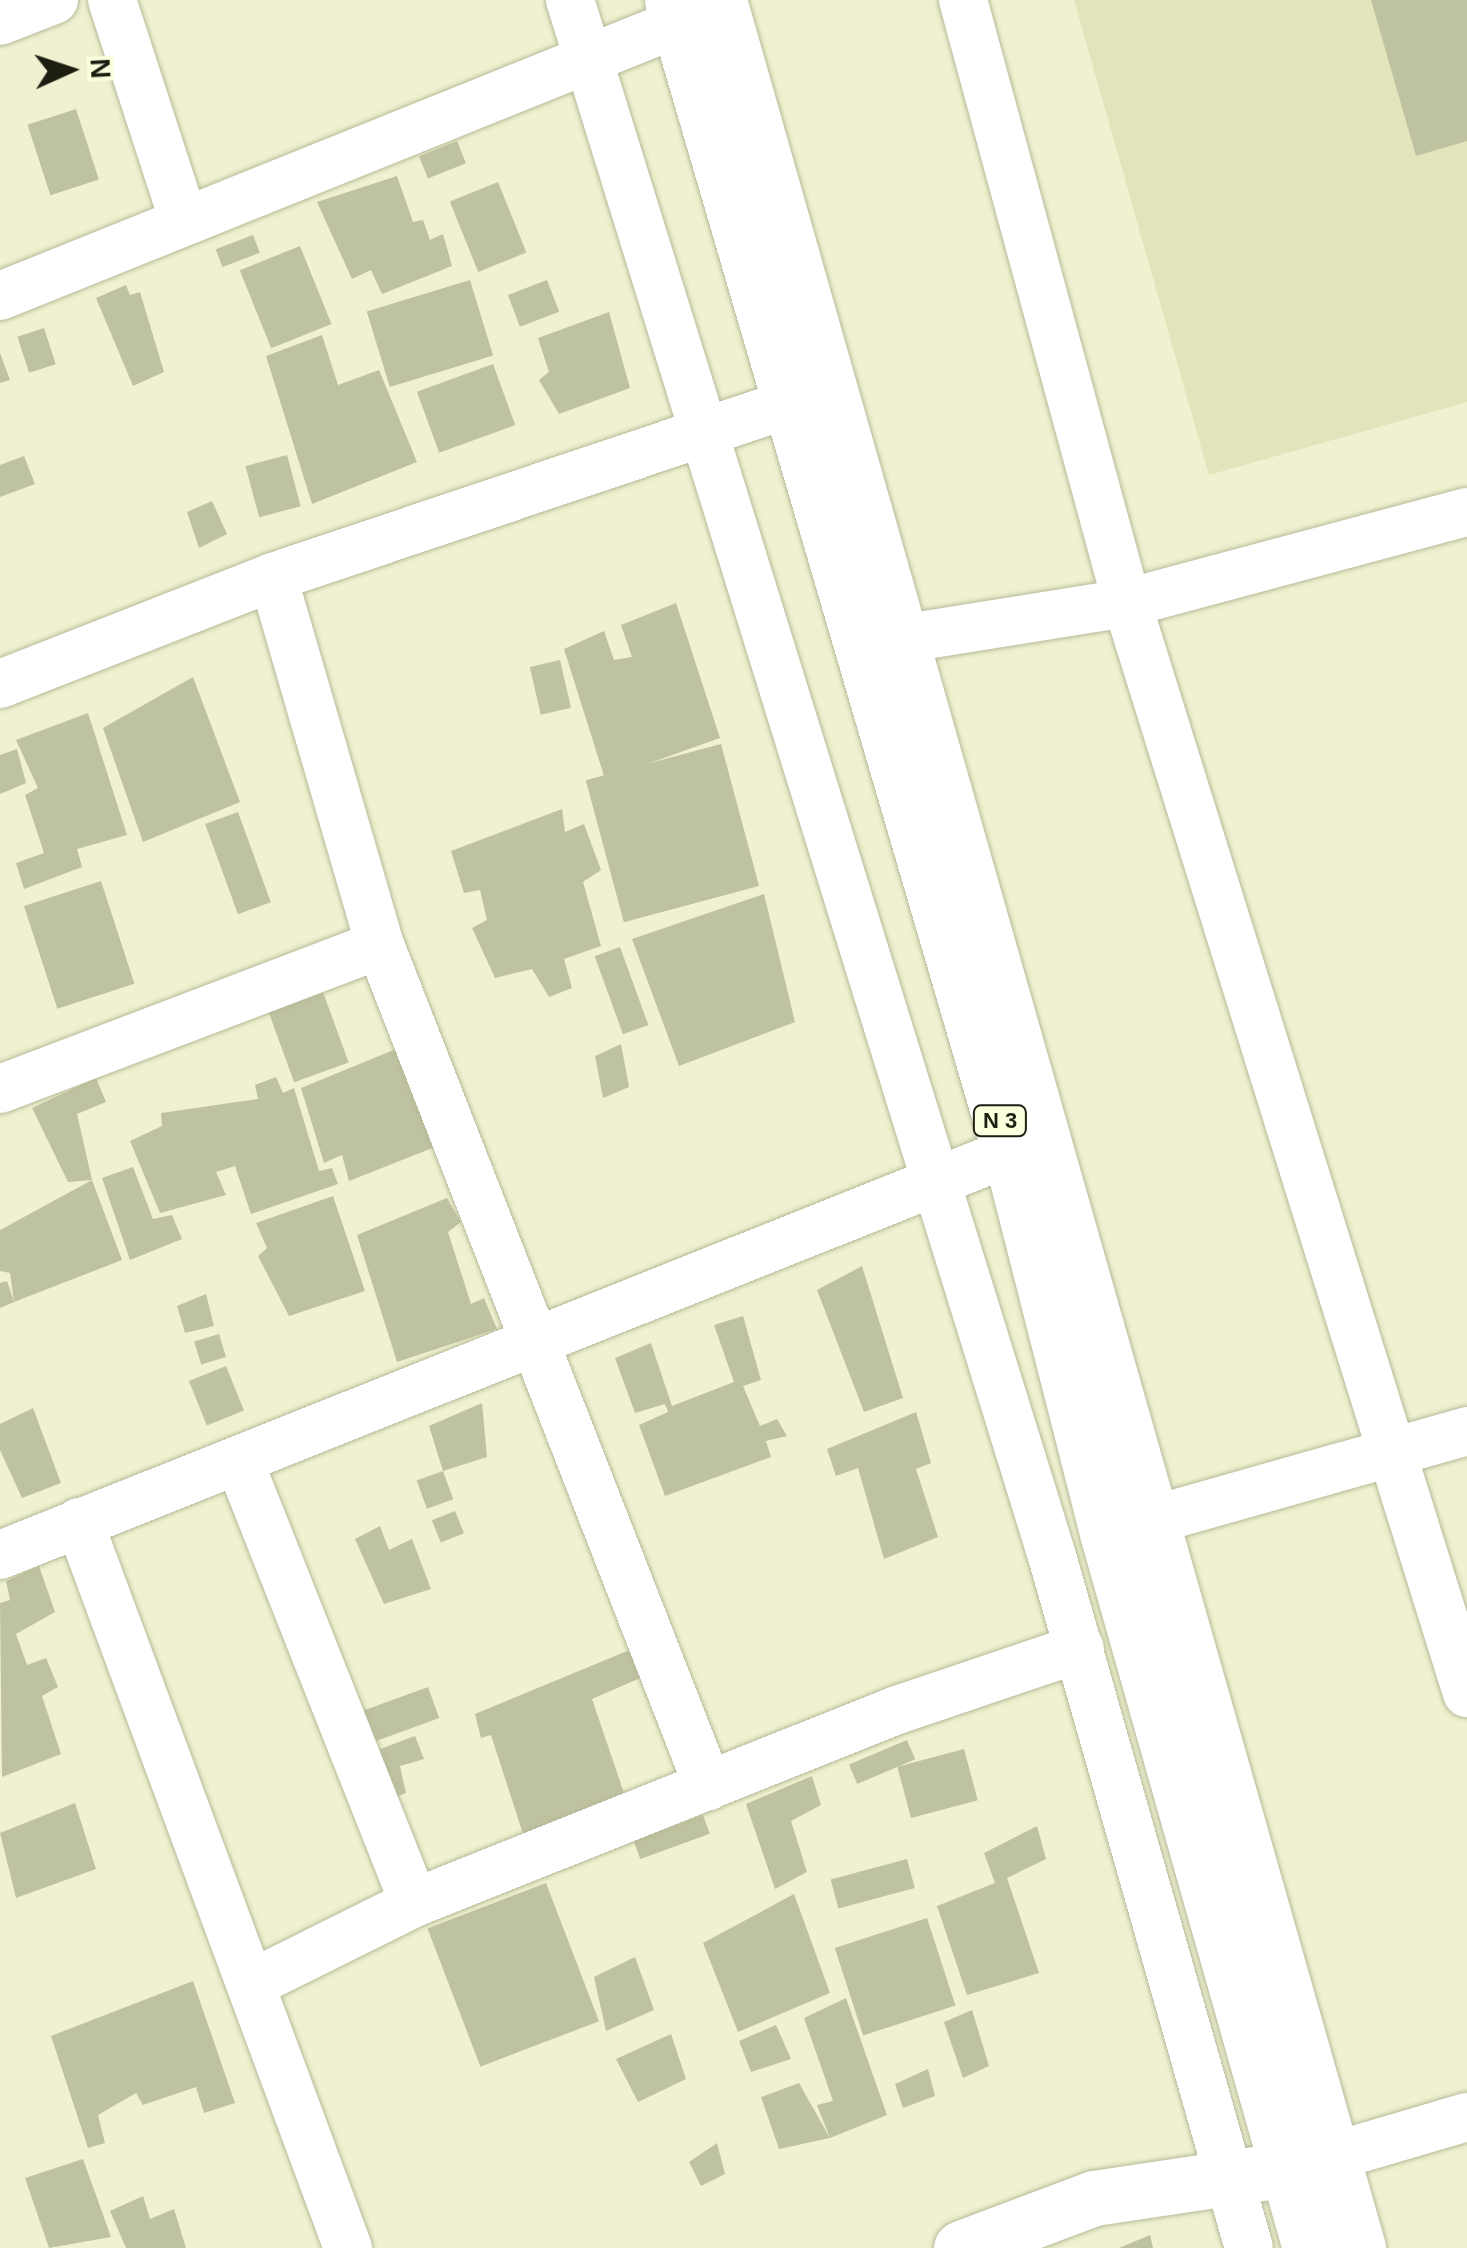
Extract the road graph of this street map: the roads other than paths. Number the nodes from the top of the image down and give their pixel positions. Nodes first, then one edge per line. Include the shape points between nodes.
1 (54, 0) edge
2 (112, 0) edge
3 (570, 0) edge
4 (963, 0) edge
5 (689, 8) edge
6 (0, 21) edge
7 (586, 55) junction
8 (183, 219) junction
9 (0, 296) edge
10 (788, 404) junction
11 (707, 431) junction
12 (1467, 512) edge
13 (273, 578) junction
14 (1127, 603) junction
15 (902, 639) junction
16 (0, 684) edge
17 (380, 945) junction
18 (0, 1089) edge
19 (1010, 1152) junction
20 (938, 1179) junction
21 (539, 1341) junction
22 (1467, 1431) edge
23 (1388, 1455) junction
24 (240, 1461) junction
25 (79, 1522) junction
26 (1129, 1526) junction
27 (0, 1555) edge
28 (1080, 1648) junction
29 (1467, 1694) edge
30 (708, 1786) junction
31 (414, 1903) junction
32 (255, 1982) junction
33 (1467, 2117) edge
34 (1310, 2163) junction
35 (1230, 2180) junction
36 (348, 2248) edge
37 (961, 2248) edge
38 (1249, 2248) edge
39 (1310, 2248) edge
40 (1358, 2248) edge

1 - 6 street
2 - 8 street
3 - 7 street
4 - 14 street
5 - 7 street
5 - 10 main road, N 3
5 - 15 main road, N 3
7 - 8 street
7 - 11 street
8 - 9 street
10 - 11 street
10 - 19 main road, N 3
11 - 13 street
11 - 20 street
12 - 14 street
13 - 16 street
13 - 17 street
14 - 15 street
14 - 23 street
15 - 26 main road, N 3
17 - 18 street
17 - 21 street
19 - 20 street
19 - 26 main road, N 3
20 - 21 street
20 - 28 street
21 - 24 street
21 - 30 street
22 - 23 street
23 - 26 street
23 - 29 street
24 - 25 street
24 - 31 street
25 - 27 street
25 - 32 street via 173,1790
26 - 34 main road, N 3
28 - 30 street
28 - 35 street
30 - 31 street
31 - 32 street
32 - 36 street
33 - 34 street
34 - 35 main road
34 - 39 main road, N 3
34 - 40 main road, N 3
35 - 37 main road via 1094,2198
35 - 38 street

